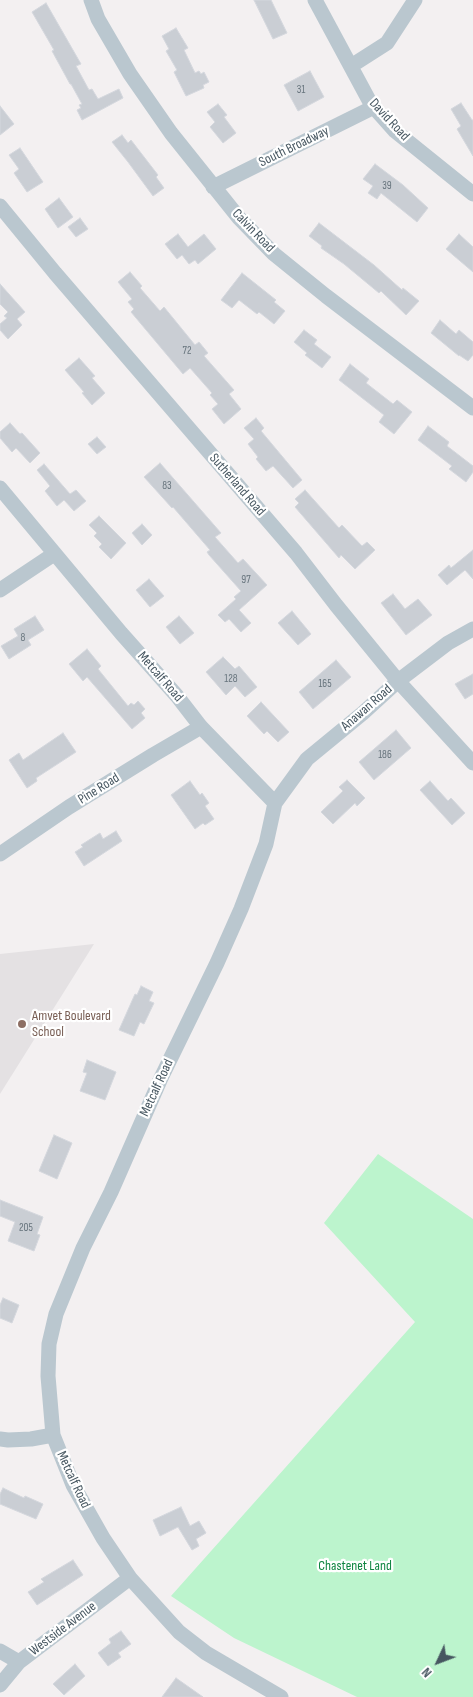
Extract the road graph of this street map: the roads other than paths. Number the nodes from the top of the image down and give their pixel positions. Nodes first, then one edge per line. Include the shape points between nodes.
1 (91, 0) edge
2 (315, 0) edge
3 (415, 0) edge
4 (351, 66) junction
5 (374, 107) junction
6 (213, 187) junction
7 (473, 194) edge
8 (0, 206) edge
9 (473, 408) edge
10 (0, 488) edge
11 (54, 554) junction
12 (0, 590) edge
13 (473, 629) edge
14 (398, 681) junction
15 (201, 727) junction
16 (473, 763) edge
17 (275, 803) junction
18 (0, 854) edge
19 (53, 1435) junction
20 (0, 1439) edge
21 (130, 1578) junction
22 (0, 1651) edge
23 (19, 1662) junction
24 (0, 1685) edge
25 (281, 1697) edge

1 - 6 street, Calvin Road via 98,19 130,74
2 - 4 street, David Road
3 - 4 street via 387,43
4 - 5 street, David Road
5 - 6 street, South Broadway
5 - 7 street, David Road via 395,131
6 - 9 street, Calvin Road via 274,254
8 - 14 street, Sutherland Road via 296,553
10 - 11 street, Metcalf Road
11 - 12 street
11 - 15 street, Metcalf Road
13 - 14 street, Anawan Road via 448,643
14 - 16 street, Sutherland Road
14 - 17 street, Anawan Road via 307,759
15 - 17 street, Metcalf Road
15 - 18 street, Pine Road via 69,807
17 - 19 street, Metcalf Road via 266,844 241,909 83,1248 56,1314 49,1344 48,1376
19 - 20 street
19 - 21 street, Metcalf Road via 87,1512
21 - 23 street, Westside Avenue
21 - 25 street, Metcalf Road via 179,1632 206,1653
22 - 23 street
23 - 24 street, Westside Avenue

